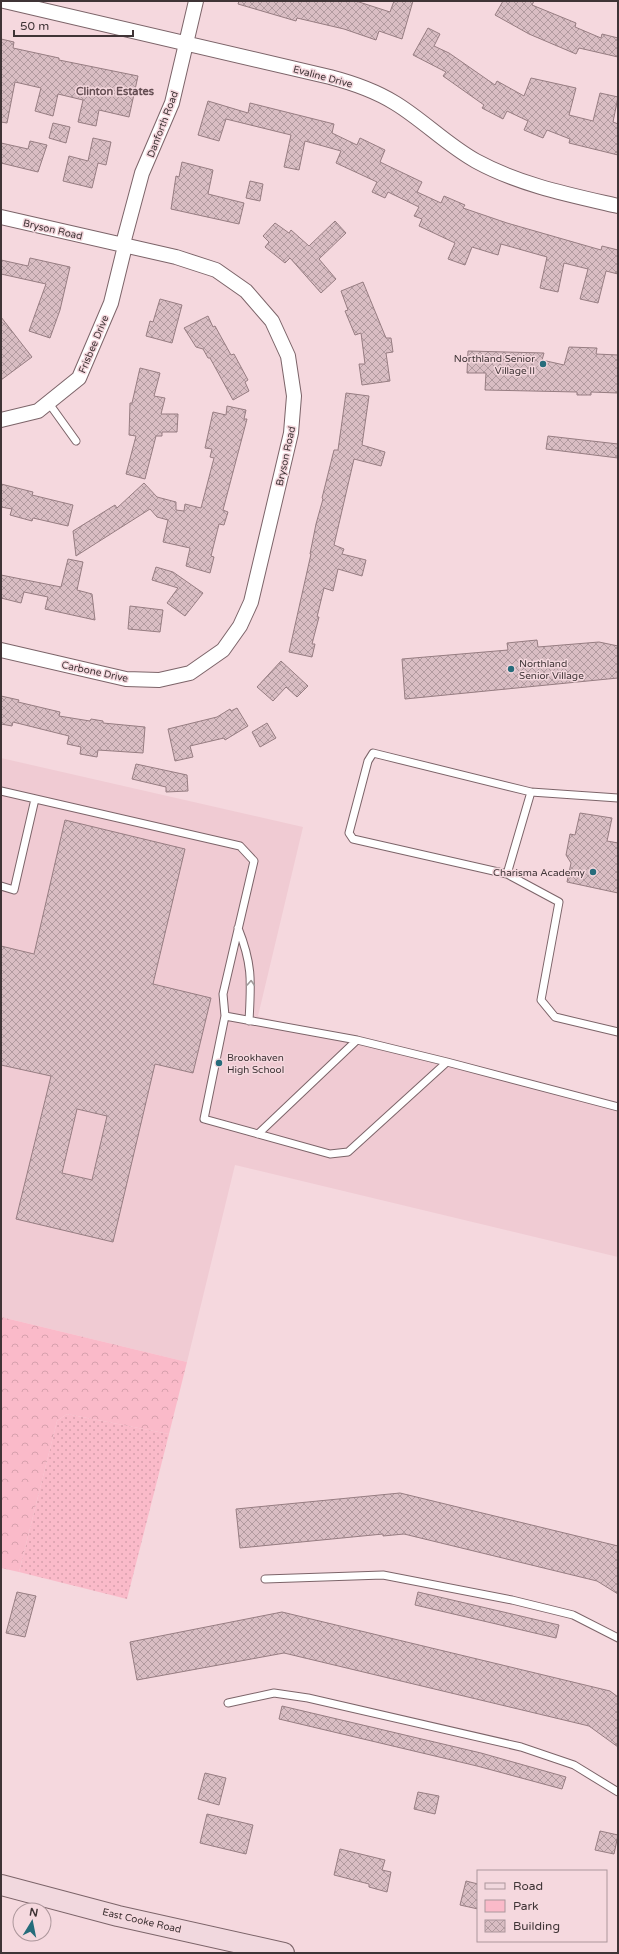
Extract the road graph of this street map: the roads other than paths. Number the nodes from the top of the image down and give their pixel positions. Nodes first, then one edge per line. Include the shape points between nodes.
1 (4, 1) edge
2 (196, 1) edge
3 (186, 44) junction
4 (618, 206) edge
5 (1, 217) edge
6 (124, 245) junction
7 (48, 402) junction
8 (1, 420) edge
9 (76, 441) dead end
10 (1, 650) edge
11 (190, 673) joint
12 (1, 791) edge
13 (531, 792) junction
14 (618, 798) edge
15 (35, 799) junction
16 (507, 874) junction
17 (1, 886) edge
18 (238, 928) junction
19 (225, 1016) junction
20 (249, 1022) junction
21 (618, 1032) edge
22 (357, 1040) junction
23 (447, 1062) junction
24 (618, 1106) edge
25 (258, 1134) junction
26 (265, 1579) dead end
27 (618, 1638) edge
28 (228, 1703) dead end
29 (618, 1792) edge
30 (1, 1886) edge
31 (284, 1953) edge

1 - 3 street, Evaline Drive
2 - 3 street, Danforth Road
3 - 4 street, Evaline Drive via 364,87 395,103 446,142 476,161 556,192
3 - 6 street, Danforth Road via 172,103 142,173
5 - 6 street, Bryson Road
6 - 7 street, Frisbee Drive via 111,303 79,378
6 - 11 street, Bryson Road via 176,257 216,270 246,291 272,322 288,356 293,390 291,433 251,602 240,626 222,650
7 - 8 street, Frisbee Drive via 38,411
7 - 9 lane
10 - 11 street, Carbone Drive via 126,679 159,680
12 - 15 lane
13 - 14 lane
13 - 16 lane
13 - 16 lane via 373,754 368,761 349,833 353,839
15 - 17 lane via 14,890
15 - 18 lane via 240,846 254,861
16 - 21 lane via 559,902 541,1000 555,1018
18 - 19 lane via 223,994
20 -> 18 lane via 251,975 247,950
19 - 20 lane
19 - 25 lane via 204,1118
20 - 22 lane
22 - 23 lane
22 - 25 lane
23 - 24 lane
23 - 25 lane via 348,1152 330,1154
26 - 27 lane via 383,1575 512,1600 573,1615
28 - 29 lane via 274,1693 316,1700 521,1747 574,1765
30 - 31 main road, East Cooke Road via 118,1916

